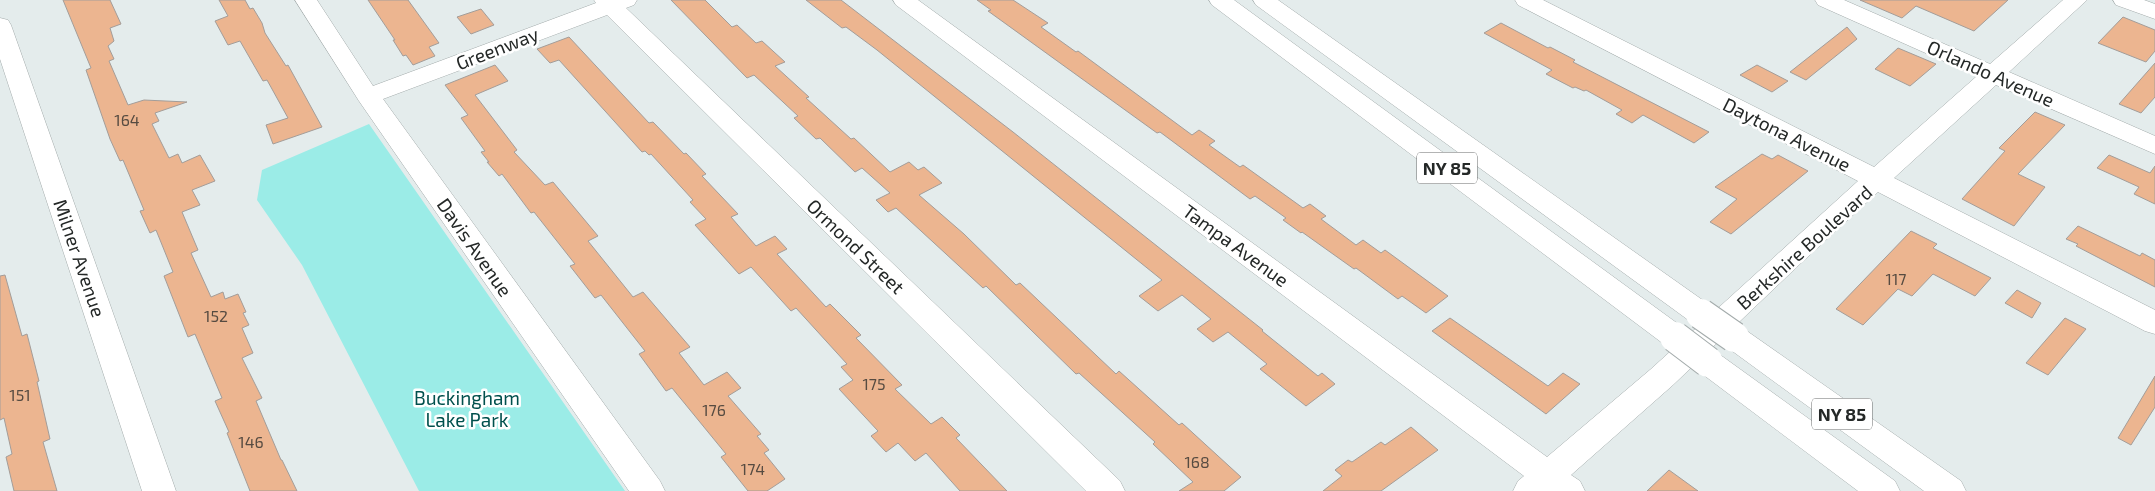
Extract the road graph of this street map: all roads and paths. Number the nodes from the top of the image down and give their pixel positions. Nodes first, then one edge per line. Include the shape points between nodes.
1 (306, 0) edge
2 (904, 0) edge
3 (1220, 0) edge
4 (1264, 0) edge
5 (1526, 0) edge
6 (1826, 0) edge
7 (2076, 0) edge
8 (2124, 0) edge
9 (614, 2) edge
10 (2155, 12) edge
11 (0, 25) edge
12 (1993, 74) junction
13 (368, 96) junction
14 (2155, 146) edge
15 (1878, 180) junction
16 (2155, 323) edge
17 (1549, 486) edge
18 (159, 491) edge
19 (648, 491) edge
20 (1108, 491) edge
21 (1883, 491) edge
22 (1949, 491) edge

1 - 13 main road, Davis Avenue
2 - 17 main road, Tampa Avenue
3 - 21 main road, NY 85, bridge
4 - 22 main road, NY 85, bridge
5 - 15 main road, Daytona Avenue
6 - 12 main road, Orlando Avenue
7 - 12 main road, Berkshire Boulevard
8 - 10 main road
9 - 13 main road, Greenway
9 - 20 main road, Ormond Street
11 - 18 main road, Milner Avenue
12 - 14 main road, Orlando Avenue
12 - 15 main road, Berkshire Boulevard
13 - 19 main road, Davis Avenue
15 - 16 main road, Daytona Avenue
15 - 17 main road, Berkshire Boulevard

